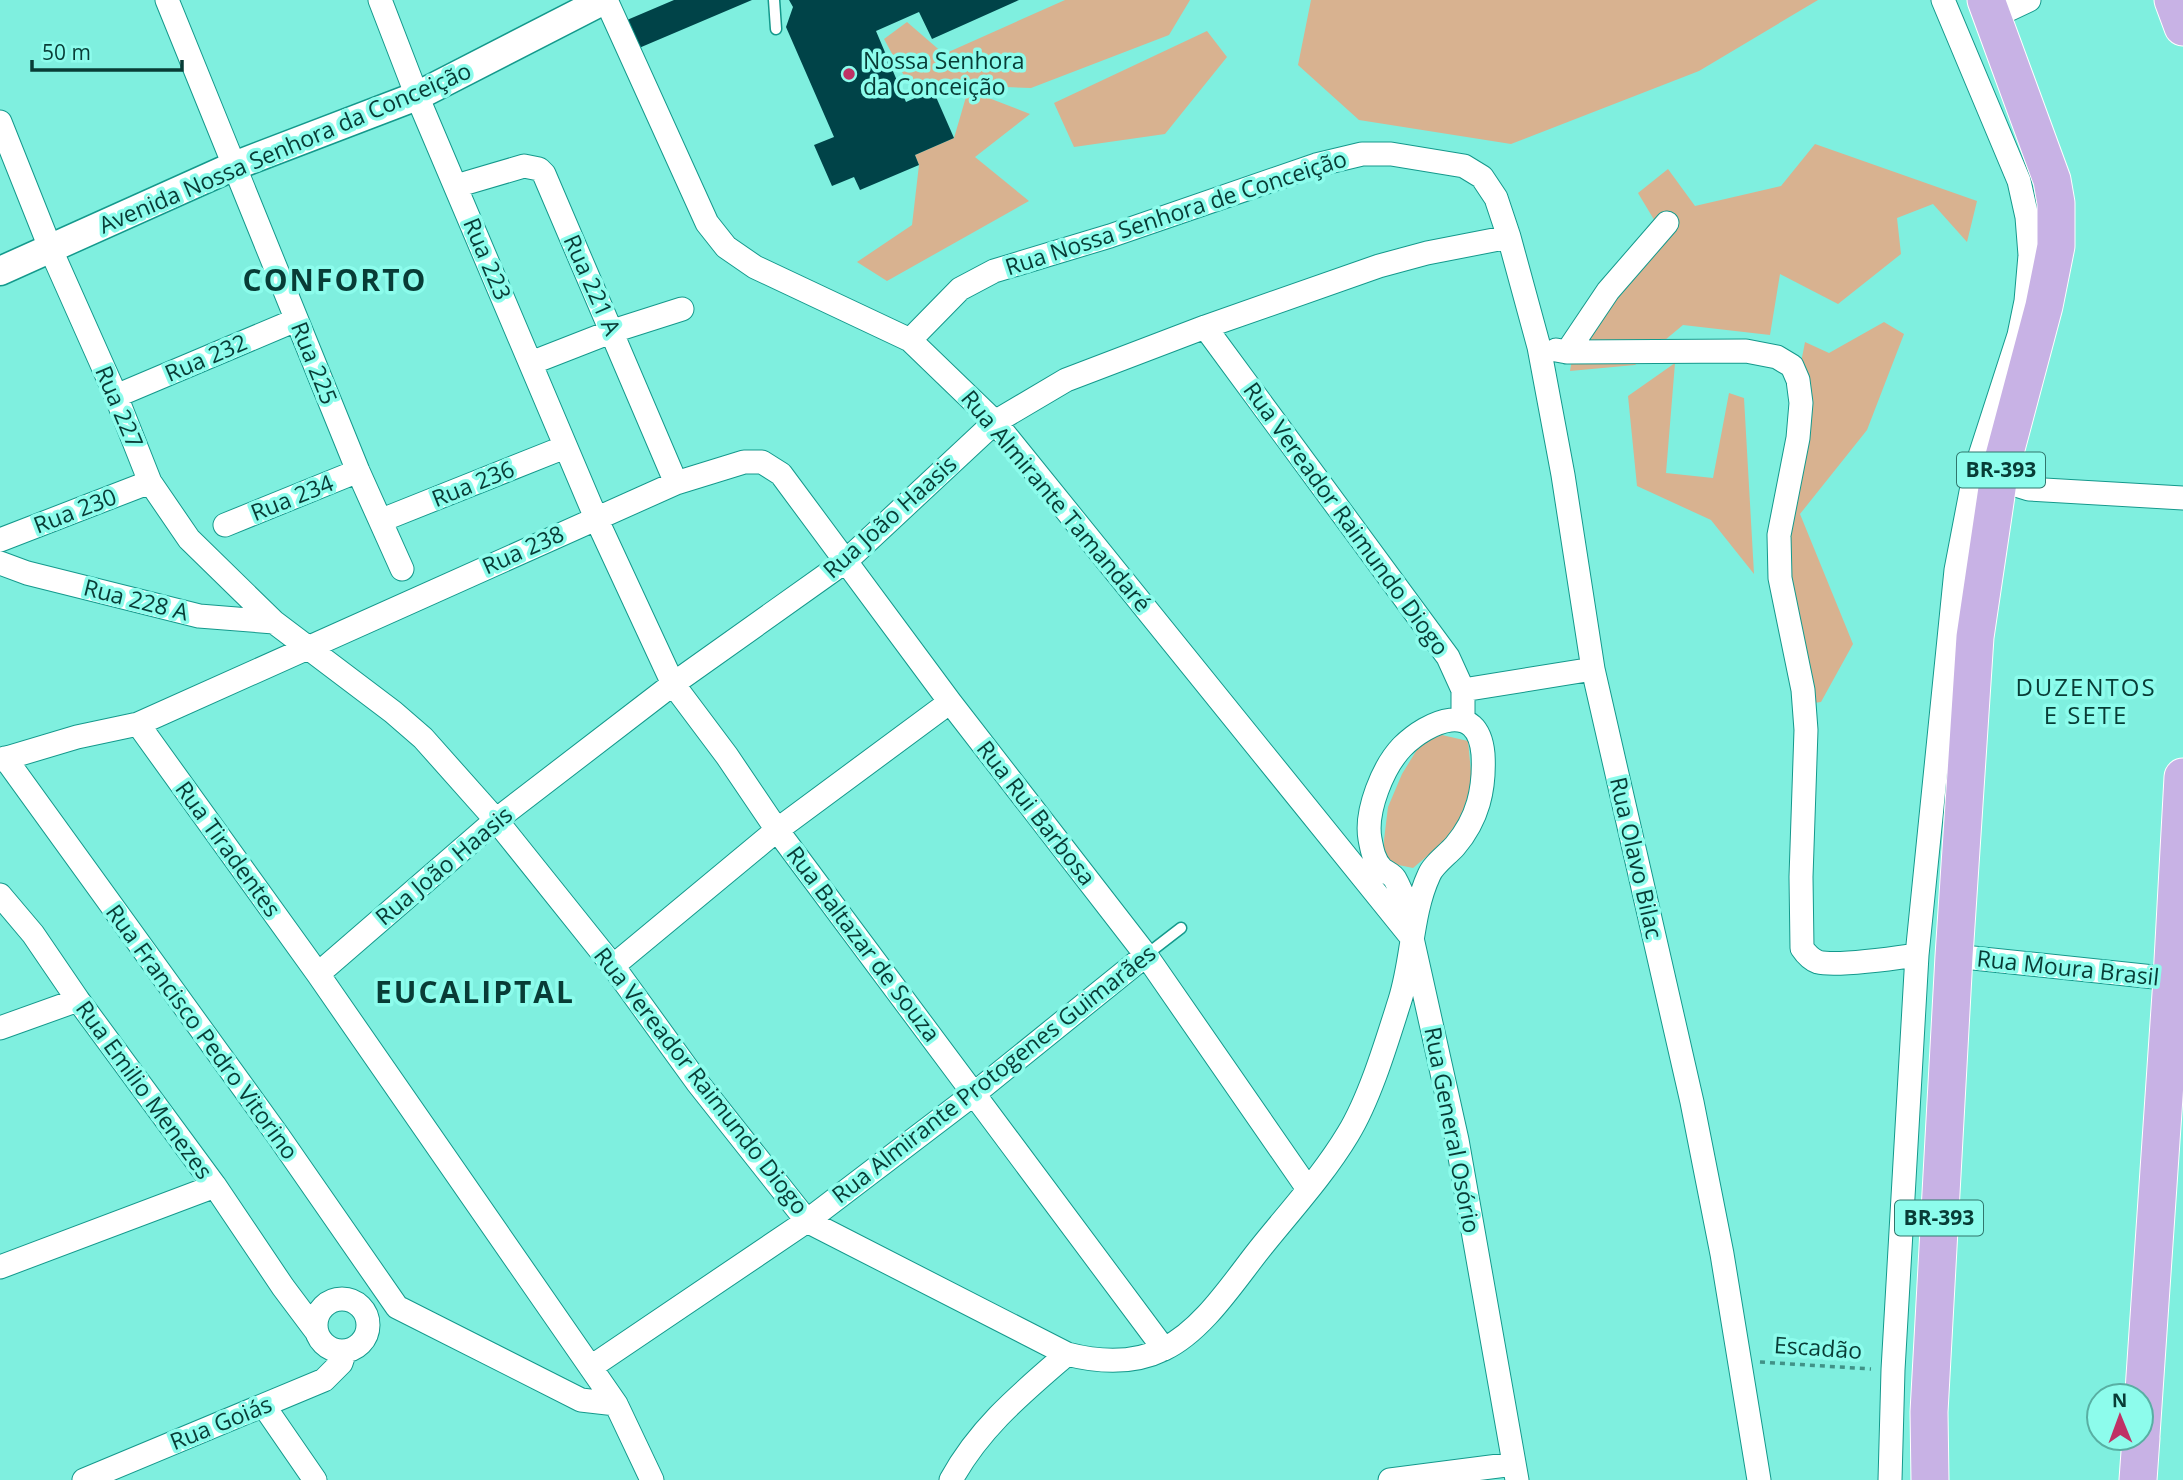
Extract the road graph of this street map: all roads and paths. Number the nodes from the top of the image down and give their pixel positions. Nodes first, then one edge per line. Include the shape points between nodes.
1 (167, 0) edge
2 (380, 0) edge
3 (605, 0) edge
4 (774, 0) edge
5 (1944, 0) edge
6 (2029, 0) edge
7 (2173, 0) edge
8 (1989, 9) edge
9 (2183, 27) edge
10 (775, 29) dead end
11 (417, 96) junction
12 (0, 122) edge
13 (234, 166) junction
14 (456, 186) junction
15 (1667, 223) dead end
16 (1509, 237) junction
17 (51, 250) junction
18 (0, 271) edge
19 (682, 309) dead end
20 (296, 320) junction
21 (1205, 327) junction
22 (613, 331) junction
23 (910, 340) junction
24 (1539, 347) junction
25 (1567, 352) junction
26 (531, 363) junction
27 (116, 396) junction
28 (995, 422) junction
29 (565, 447) junction
30 (744, 462) joint
31 (358, 471) junction
32 (1999, 475) junction
33 (150, 482) junction
34 (676, 483) junction
35 (2183, 498) edge
36 (596, 518) junction
37 (382, 520) junction
38 (225, 525) dead end
39 (0, 540) edge
40 (846, 561) junction
41 (0, 563) edge
42 (402, 569) dead end
43 (274, 622) junction
44 (305, 647) junction
45 (1593, 669) junction
46 (673, 684) junction
47 (1463, 690) junction
48 (950, 702) junction
49 (1453, 720) junction
50 (138, 724) junction
51 (3, 759) edge
52 (2183, 777) edge
53 (1311, 815) joint
54 (496, 820) junction
55 (778, 830) junction
56 (1430, 872) junction
57 (1394, 876) junction
58 (0, 895) edge
59 (1181, 928) dead end
60 (1413, 931) junction
61 (1146, 955) junction
62 (1917, 955) junction
63 (1954, 956) junction
64 (613, 966) junction
65 (318, 974) junction
66 (2178, 979) edge
67 (78, 1000) junction
68 (0, 1028) edge
69 (975, 1093) junction
70 (215, 1186) junction
71 (1308, 1189) junction
72 (807, 1221) junction
73 (0, 1267) edge
74 (283, 1287) junction
75 (337, 1298) junction
76 (397, 1307) junction
77 (366, 1311) junction
78 (316, 1331) junction
79 (1164, 1349) junction
80 (345, 1351) junction
81 (1066, 1354) junction
82 (1741, 1361) junction
83 (591, 1367) junction
84 (1893, 1370) junction
85 (2145, 1382) edge
86 (616, 1404) junction
87 (264, 1406) junction
88 (2140, 1452) edge
89 (119, 1472) edge
90 (1515, 1472) edge
91 (84, 1480) edge
92 (316, 1480) edge
93 (652, 1480) edge
94 (951, 1480) edge
95 (1390, 1480) edge
96 (1759, 1480) edge
97 (1890, 1480) edge
98 (1930, 1480) edge
99 (2138, 1480) edge

1 - 13 street, Rua 225
2 - 11 street, Rua 223
3 - 11 street, Avenida Nossa Senhora da Conceição
3 - 23 street, Rua Almirante Tamandaré via 706,223 726,247 755,267
4 - 10 lane
5 - 62 street via 2018,181 2028,217 2030,255 2019,335 1975,471 1956,570
6 - 8 street
7 - 9 main road
8 - 32 main road, BR-393 via 2052,180 2056,203 2056,246 2044,306
11 - 13 street, Avenida Nossa Senhora da Conceição
11 - 14 street, Rua 223
12 - 17 street, Rua 227
13 - 17 street, Avenida Nossa Senhora da Conceição
13 - 20 street, Rua 225
14 - 22 street, Rua 221 A via 524,166 539,169
14 - 26 street, Rua 223
15 - 25 street via 1608,291
16 - 21 street, Rua João Haasis via 1379,265
16 - 23 street, Rua Nossa Senhora de Conceição via 1496,198 1482,177 1464,166 1362,154 994,271 960,289
16 - 24 street, Rua Olavo Bilac
17 - 18 street, Avenida Nossa Senhora da Conceição
17 - 27 street, Rua 227
19 - 22 street
20 - 27 street, Rua 232
20 - 31 street, Rua 225
21 - 28 street, Rua João Haasis via 1066,380
21 - 47 street, Rua Vereador Raimundo Diogo via 1448,657
22 - 26 street
22 - 34 street, Rua 221 A
23 - 28 street, Rua Almirante Tamandaré
24 - 25 street
24 - 45 street, Rua Olavo Bilac
25 - 62 street via 1746,351 1777,357 1792,366 1801,403 1779,535 1780,578 1803,690 1806,730 1802,948 1819,962
26 - 29 street, Rua 223
27 - 33 street, Rua 227
28 - 40 street, Rua João Haasis
28 - 53 street, Rua Almirante Tamandaré
29 - 36 street, Rua 223
29 - 37 street, Rua 236
30 - 34 street, Rua 238
30 - 40 street, Rua Rui Barbosa via 761,462 781,474
31 - 37 street, Rua 225
31 - 38 street, Rua 234
32 - 35 street via 2029,489
32 - 63 main road, BR-393 via 1975,637
33 - 39 street, Rua 230
33 - 43 street, Rua 227 via 189,539
34 - 36 street, Rua 238
36 - 44 street, Rua 238
36 - 46 street, Rua Baltazar de Souza
37 - 42 street, Rua 225
40 - 46 street, Rua João Haasis
40 - 48 street, Rua Rui Barbosa
41 - 43 street, Rua 228 A via 199,616
43 - 44 street, Rua 227
44 - 50 street, Rua 238
44 - 54 street, Rua Vereador Raimundo Diogo via 423,738
45 - 47 street
45 - 82 street, Rua Olavo Bilac via 1692,1102
46 - 54 street, Rua João Haasis
46 - 55 street, Rua Baltazar de Souza
47 - 49 street, Rua Vereador Raimundo Diogo
48 - 55 street
48 - 61 street, Rua Rui Barbosa
49 - 56 street, Rua Vereador Raimundo Diogo via 1476,728 1482,742 1481,799 1474,820
49 - 57 street via 1425,729 1402,747 1383,773 1369,835 1374,858
50 - 51 street, Rua 238
50 - 65 street, Rua Tiradentes
51 - 76 street, Rua Francisco Pedro Vitorino
52 - 66 main road
53 - 60 street, Rua General Osório
54 - 64 street, Rua Vereador Raimundo Diogo
54 - 65 street, Rua João Haasis
55 - 64 street
55 - 69 street, Rua Baltazar de Souza
56 - 57 street via 1413,878
56 - 60 street, Rua Vereador Raimundo Diogo
57 - 60 street
58 - 67 street, Rua Emilio Menezes
59 - 61 lane, Rua Almirante Protogenes Guimarães
60 - 71 street, Rua Vereador Raimundo Diogo via 1401,996 1368,1090 1348,1133
60 - 90 street, Rua General Osório via 1457,1140
61 - 69 street, Rua Almirante Protogenes Guimarães
61 - 71 street, Rua Rui Barbosa
62 - 84 street
63 - 66 street, Rua Moura Brasil
63 - 98 main road, BR-393 via 1928,1412
64 - 72 street, Rua Vereador Raimundo Diogo
65 - 83 street, Rua Tiradentes
66 - 85 main road
67 - 68 street
67 - 70 street, Rua Emilio Menezes
69 - 72 street, Rua Almirante Protogenes Guimarães
69 - 79 street, Rua Baltazar de Souza
70 - 73 street
70 - 74 street, Rua Emilio Menezes
71 - 79 street, Rua Vereador Raimundo Diogo via 1211,1309 1191,1331
72 - 81 street, Rua Vereador Raimundo Diogo
72 - 83 street, Rua Almirante Protogenes Guimarães
74 - 75 street
74 - 78 street, Rua Emilio Menezes
75 - 77 street via 348,1298
75 - 78 street via 320,1310
76 - 77 street
76 - 86 street via 581,1400
77 - 80 street via 369,1321 364,1341
78 - 80 street via 327,1347
79 - 81 street, Rua Vereador Raimundo Diogo via 1127,1359 1095,1361
80 - 87 street, Rua Goiás via 341,1363 324,1380
81 - 94 street via 989,1423
82 - 84 path, Escadão
82 - 96 street, Rua Olavo Bilac
83 - 86 street, Rua Tiradentes
84 - 97 street
86 - 93 street
87 - 89 street, Rua Goiás
87 - 92 street
88 - 99 main road
89 - 91 street, Rua Goiás
90 - 95 street

